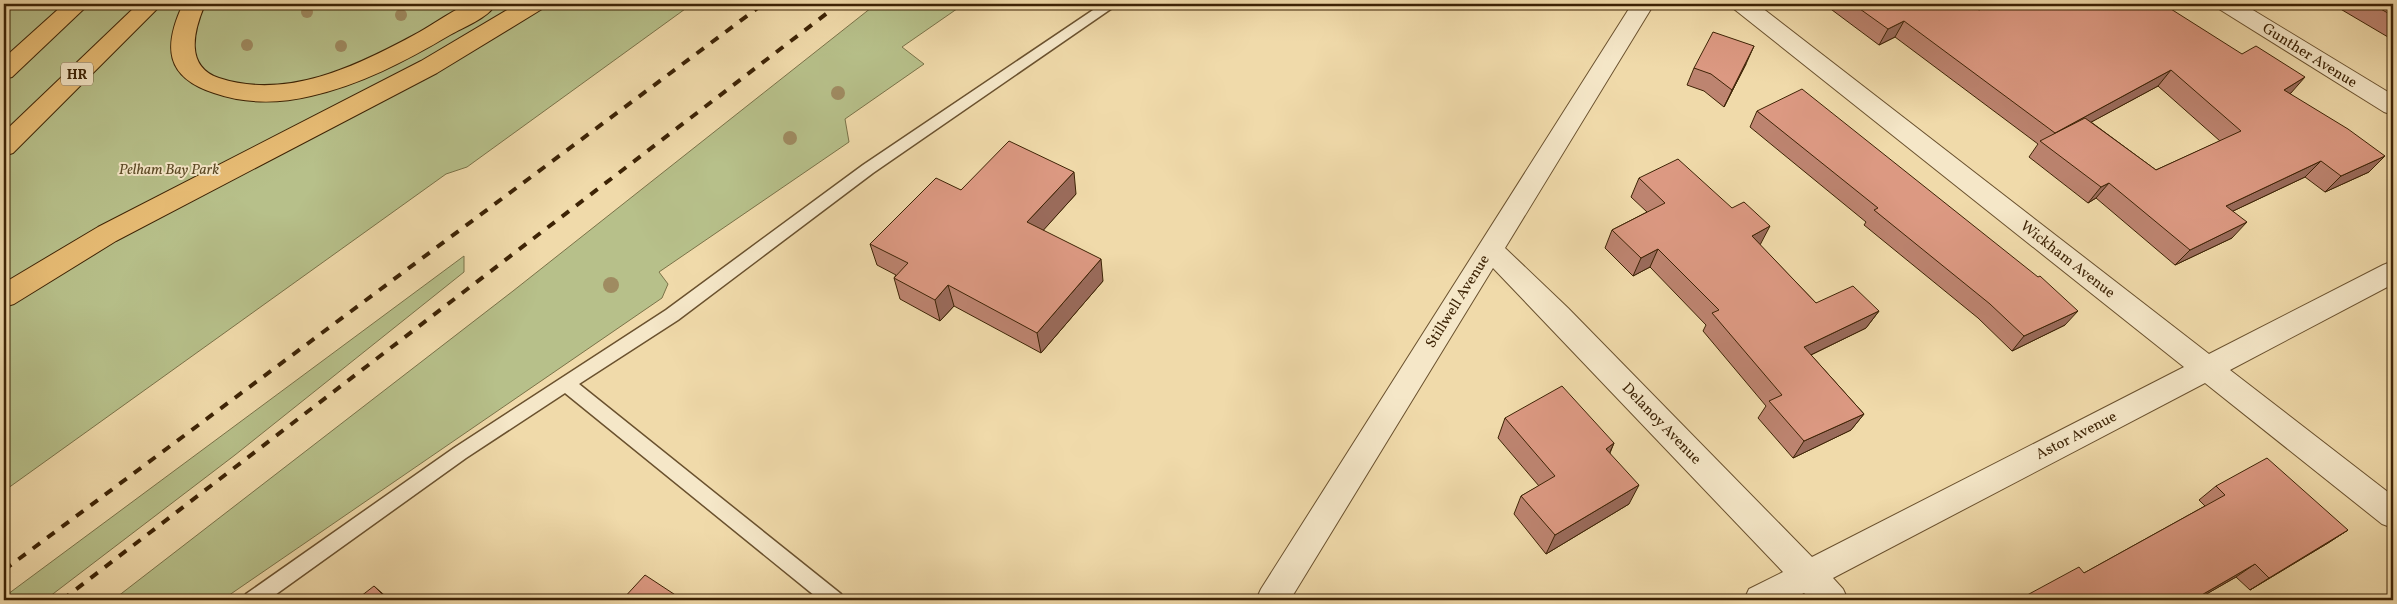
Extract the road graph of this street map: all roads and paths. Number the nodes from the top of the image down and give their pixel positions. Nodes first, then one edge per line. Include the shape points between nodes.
1 (77, 4) edge
2 (152, 4) edge
3 (194, 4) edge
4 (485, 4) edge
5 (534, 4) edge
6 (1111, 4) edge
7 (1643, 4) edge
8 (1742, 4) edge
9 (2227, 4) edge
10 (4, 62) edge
11 (4, 71) edge
12 (2393, 106) edge
13 (4, 147) edge
14 (1489, 248) junction
15 (2393, 272) edge
16 (4, 296) edge
17 (2206, 368) junction
18 (566, 384) junction
19 (2393, 514) edge
20 (1808, 574) junction
21 (253, 600) edge
22 (834, 600) edge
23 (1272, 600) edge
24 (1760, 600) edge
25 (1832, 600) edge

1 - 10 highway
1 - 11 highway
2 - 13 highway, HR
3 - 4 highway via 182,39 182,55 187,66 212,86 254,94 304,90 360,71
5 - 16 highway via 443,59 107,234
6 - 18 lane via 868,169 672,315
7 - 14 street, Stillwell Avenue
8 - 17 street, Wickham Avenue
9 - 12 street, Gunther Avenue
14 - 20 street, Delanoy Avenue
14 - 23 street, Stillwell Avenue
15 - 17 street, Astor Avenue
17 - 19 street, Wickham Avenue
17 - 20 street, Astor Avenue
18 - 21 lane via 460,453
18 - 22 lane
20 - 24 street, Astor Avenue
20 - 25 street, Delanoy Avenue

